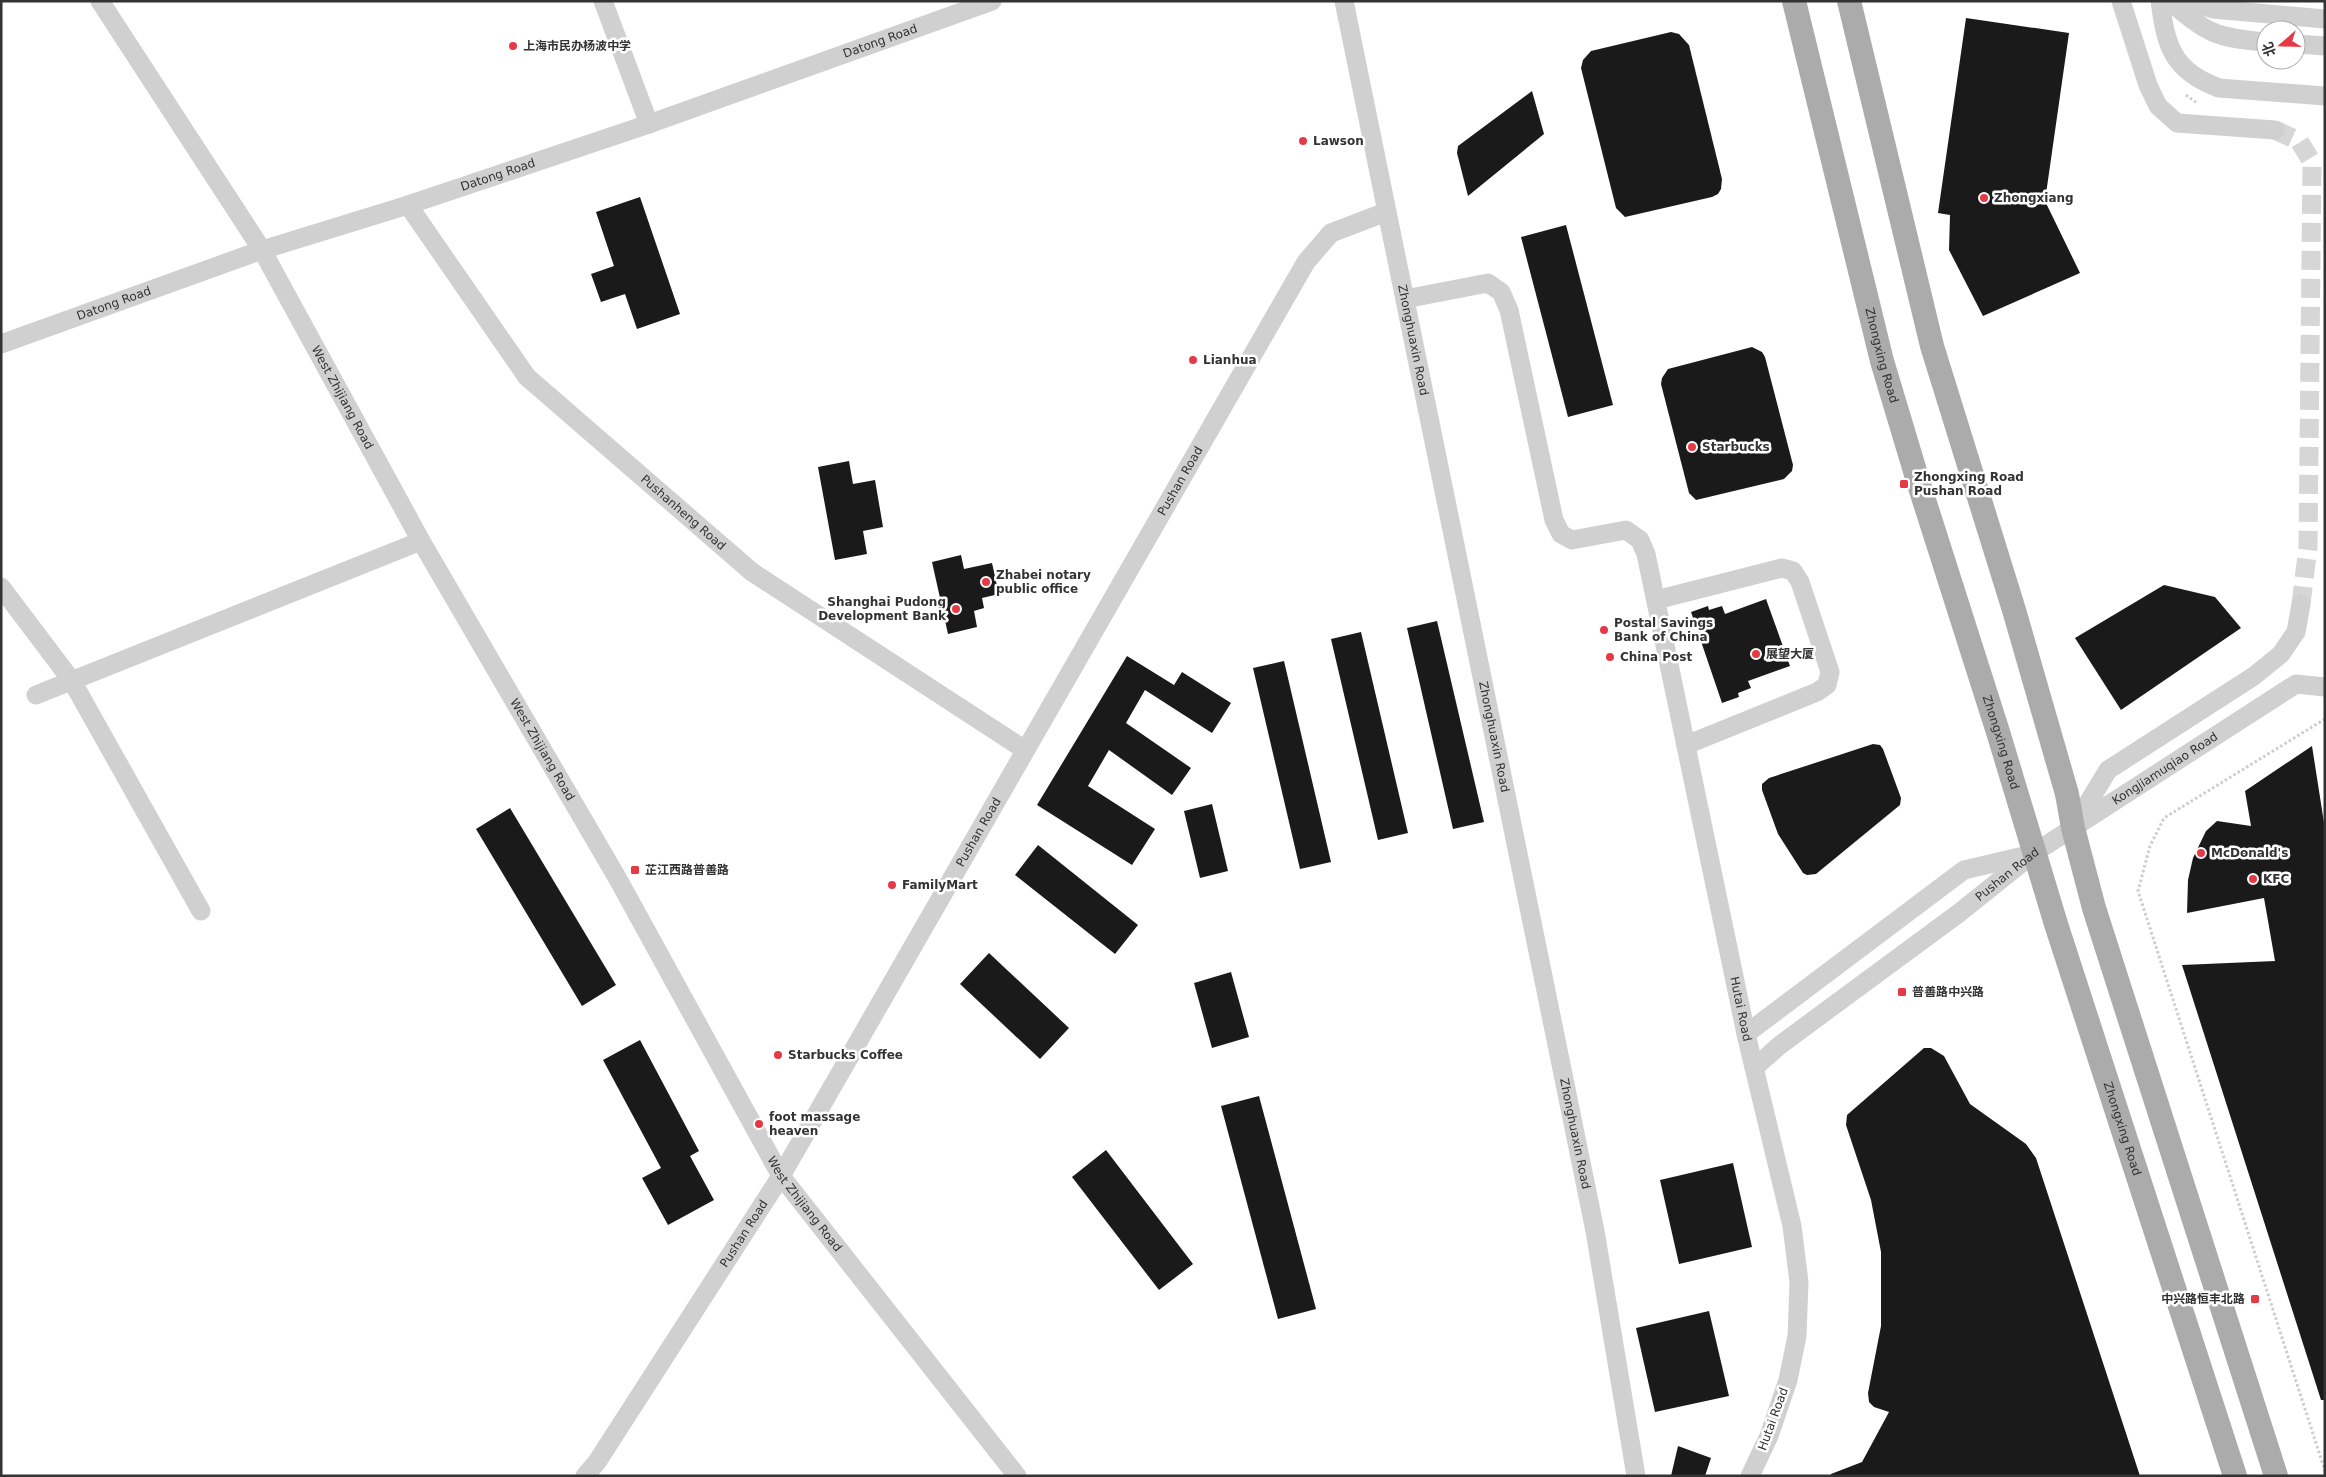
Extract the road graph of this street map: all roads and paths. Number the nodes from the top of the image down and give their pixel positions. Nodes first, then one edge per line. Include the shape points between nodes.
1 (100, 1) edge
2 (604, 1) edge
3 (992, 1) edge
4 (1344, 1) edge
5 (1794, 1) edge
6 (1849, 1) edge
7 (2121, 1) edge
8 (2160, 1) edge
9 (2170, 1) edge
10 (2189, 1) edge
11 (2325, 19) edge
12 (2256, 41) edge
13 (2306, 45) edge
14 (2325, 46) edge
15 (2325, 96) edge
16 (649, 124) junction
17 (2274, 130) tunnel mouth
18 (408, 206) junction
19 (1386, 212) junction
20 (262, 250) junction
21 (1405, 299) junction
22 (1, 344) edge
23 (421, 542) junction
24 (1, 587) edge
25 (1656, 600) junction
26 (2301, 604) tunnel mouth
27 (72, 681) junction
28 (2325, 687) edge
29 (36, 696) dead end
30 (2325, 719) edge
31 (1686, 745) junction
32 (1026, 750) junction
33 (2073, 828) junction
34 (2034, 853) junction
35 (201, 911) dead end
36 (1746, 1034) junction
37 (1754, 1068) junction
38 (781, 1176) junction
39 (2325, 1471) edge
40 (585, 1476) edge
41 (1017, 1476) edge
42 (1636, 1476) edge
43 (1750, 1476) edge
44 (2235, 1476) edge
45 (2276, 1476) edge

1 - 20 street, West Zhijiang Road
2 - 16 street
3 - 16 street, Datong Road
4 - 19 street, Zhonghuaxin Road
5 - 34 main road, Zhongxing Road via 1882,362
6 - 33 main road via 1932,346 2014,610 2067,794
7 - 17 street via 2148,85 2158,106 2177,123
8 - 15 street via 2164,33 2173,57 2189,74 2219,88
9 - 12 street via 2208,31 2232,39
10 - 11 street via 2213,9
13 - 14 street
16 - 18 street, Datong Road
18 - 20 street, Datong Road
18 - 32 street, Pushanheng Road via 527,377 752,572
19 - 21 street, Zhonghuaxin Road
19 - 32 street, Pushan Road via 1332,234 1306,262
20 - 22 street, Datong Road
20 - 23 street, West Zhijiang Road
21 - 25 street, Hutai Road via 1488,283 1501,292 1508,310 1554,520 1561,534 1572,540 1626,530 1640,540
21 - 42 street, Zhonghuaxin Road via 1590,1203
23 - 27 street
23 - 38 street, West Zhijiang Road via 619,881
24 - 27 street
25 - 31 street, Hutai Road
25 - 31 street via 1782,568 1793,571 1800,582 1830,672 1827,685 1818,692
26 - 33 street via 2296,632 2281,654 2254,676 2108,770
27 - 29 street
27 - 35 street
28 - 33 street, Kongjiamuqiao Road via 2296,684
30 - 39 path via 2164,818 2150,846 2138,891
31 - 36 street, Hutai Road
32 - 38 street, Pushan Road
33 - 34 street, Kongjiamuqiao Road
33 - 45 main road via 2094,908
34 - 36 street, Pushan Road via 1964,870
34 - 37 street, Pushan Road
34 - 44 main road, Zhongxing Road
36 - 37 street, Hutai Road
37 - 43 street, Hutai Road via 1792,1226 1799,1282 1797,1336 1788,1380 1769,1436
38 - 40 street, Pushan Road
38 - 41 street, West Zhijiang Road

